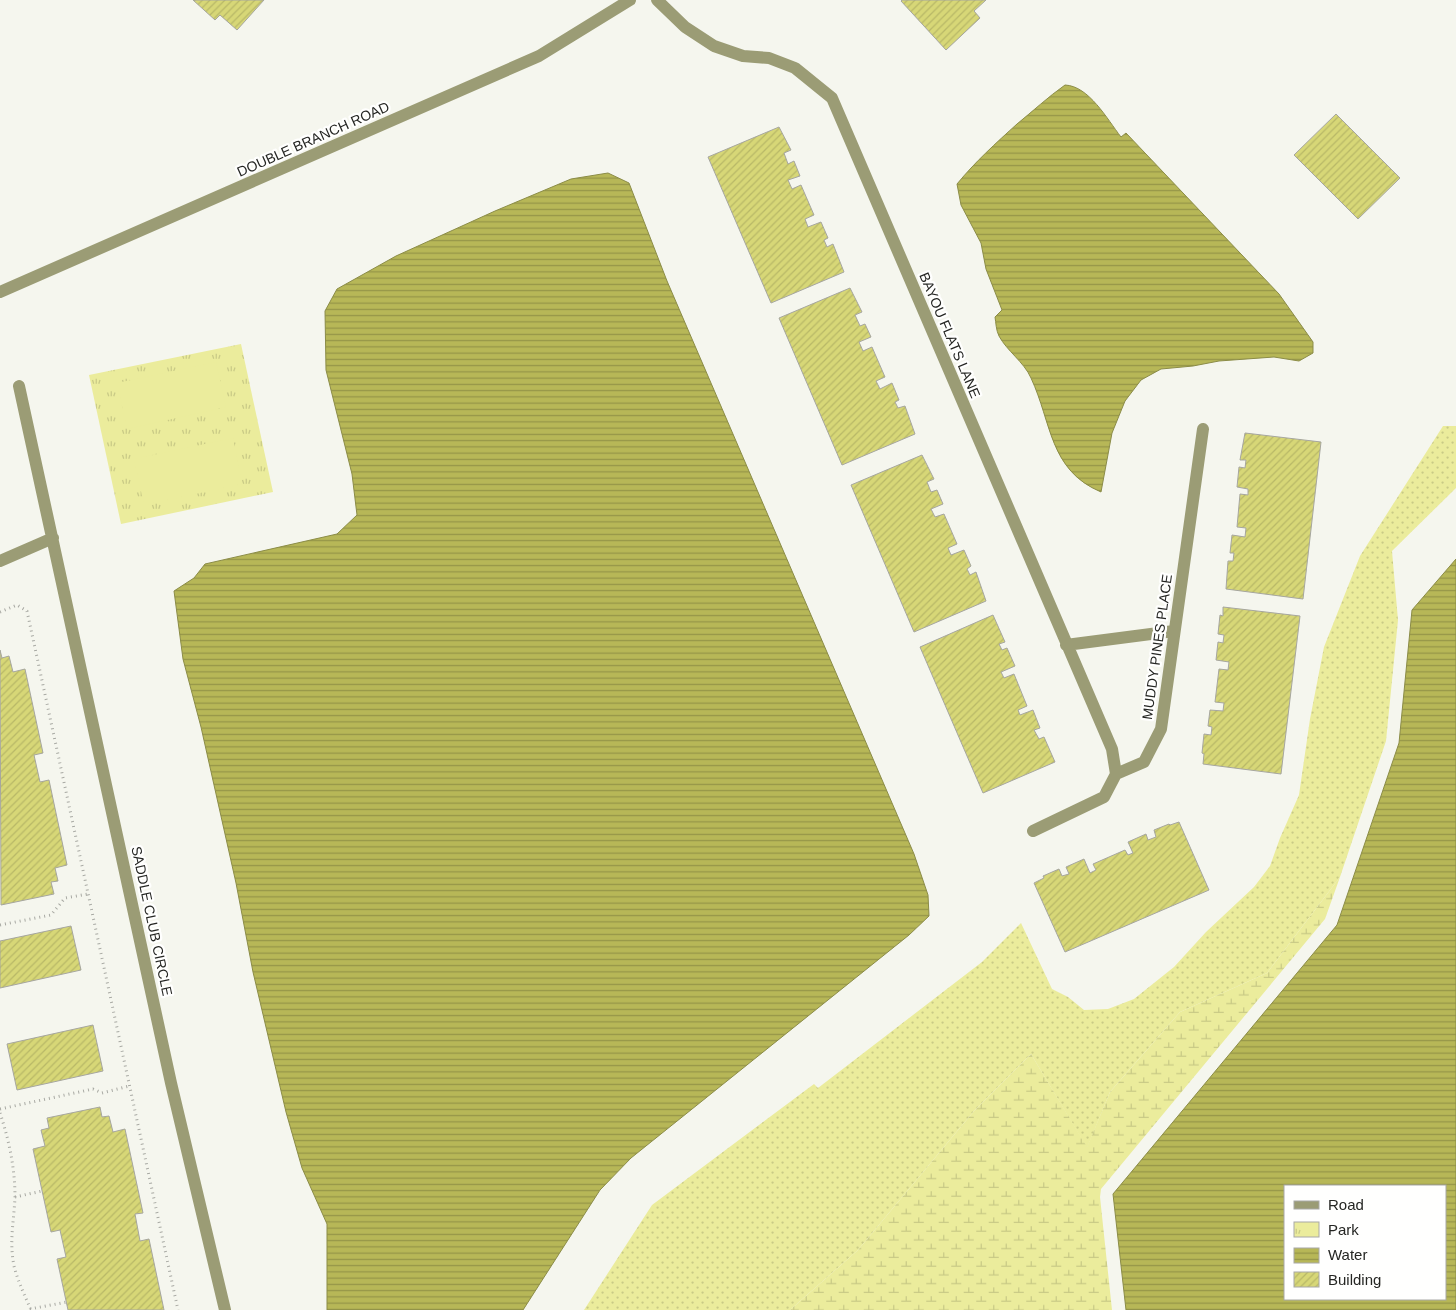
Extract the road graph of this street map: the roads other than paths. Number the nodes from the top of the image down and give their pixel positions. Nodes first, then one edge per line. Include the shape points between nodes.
1 (630, 0) edge
2 (657, 0) edge
3 (0, 292) edge
4 (19, 386) dead end
5 (1203, 429) dead end
6 (53, 538) junction
7 (0, 562) edge
8 (1174, 631) junction
9 (1066, 645) junction
10 (1116, 774) junction
11 (1033, 831) dead end
12 (225, 1310) edge

1 - 3 street, DOUBLE BRANCH ROAD via 539,56
2 - 9 street, BAYOU FLATS LANE via 685,28 714,46 743,56 769,58 795,68 832,98
4 - 6 street, SADDLE CLUB CIRCLE
5 - 8 street, MUDDY PINES PLACE
6 - 7 street
6 - 12 street, SADDLE CLUB CIRCLE via 171,1083
8 - 9 street
8 - 10 street, MUDDY PINES PLACE via 1161,729 1144,762
9 - 10 street, BAYOU FLATS LANE via 1112,749
10 - 11 street via 1104,797

